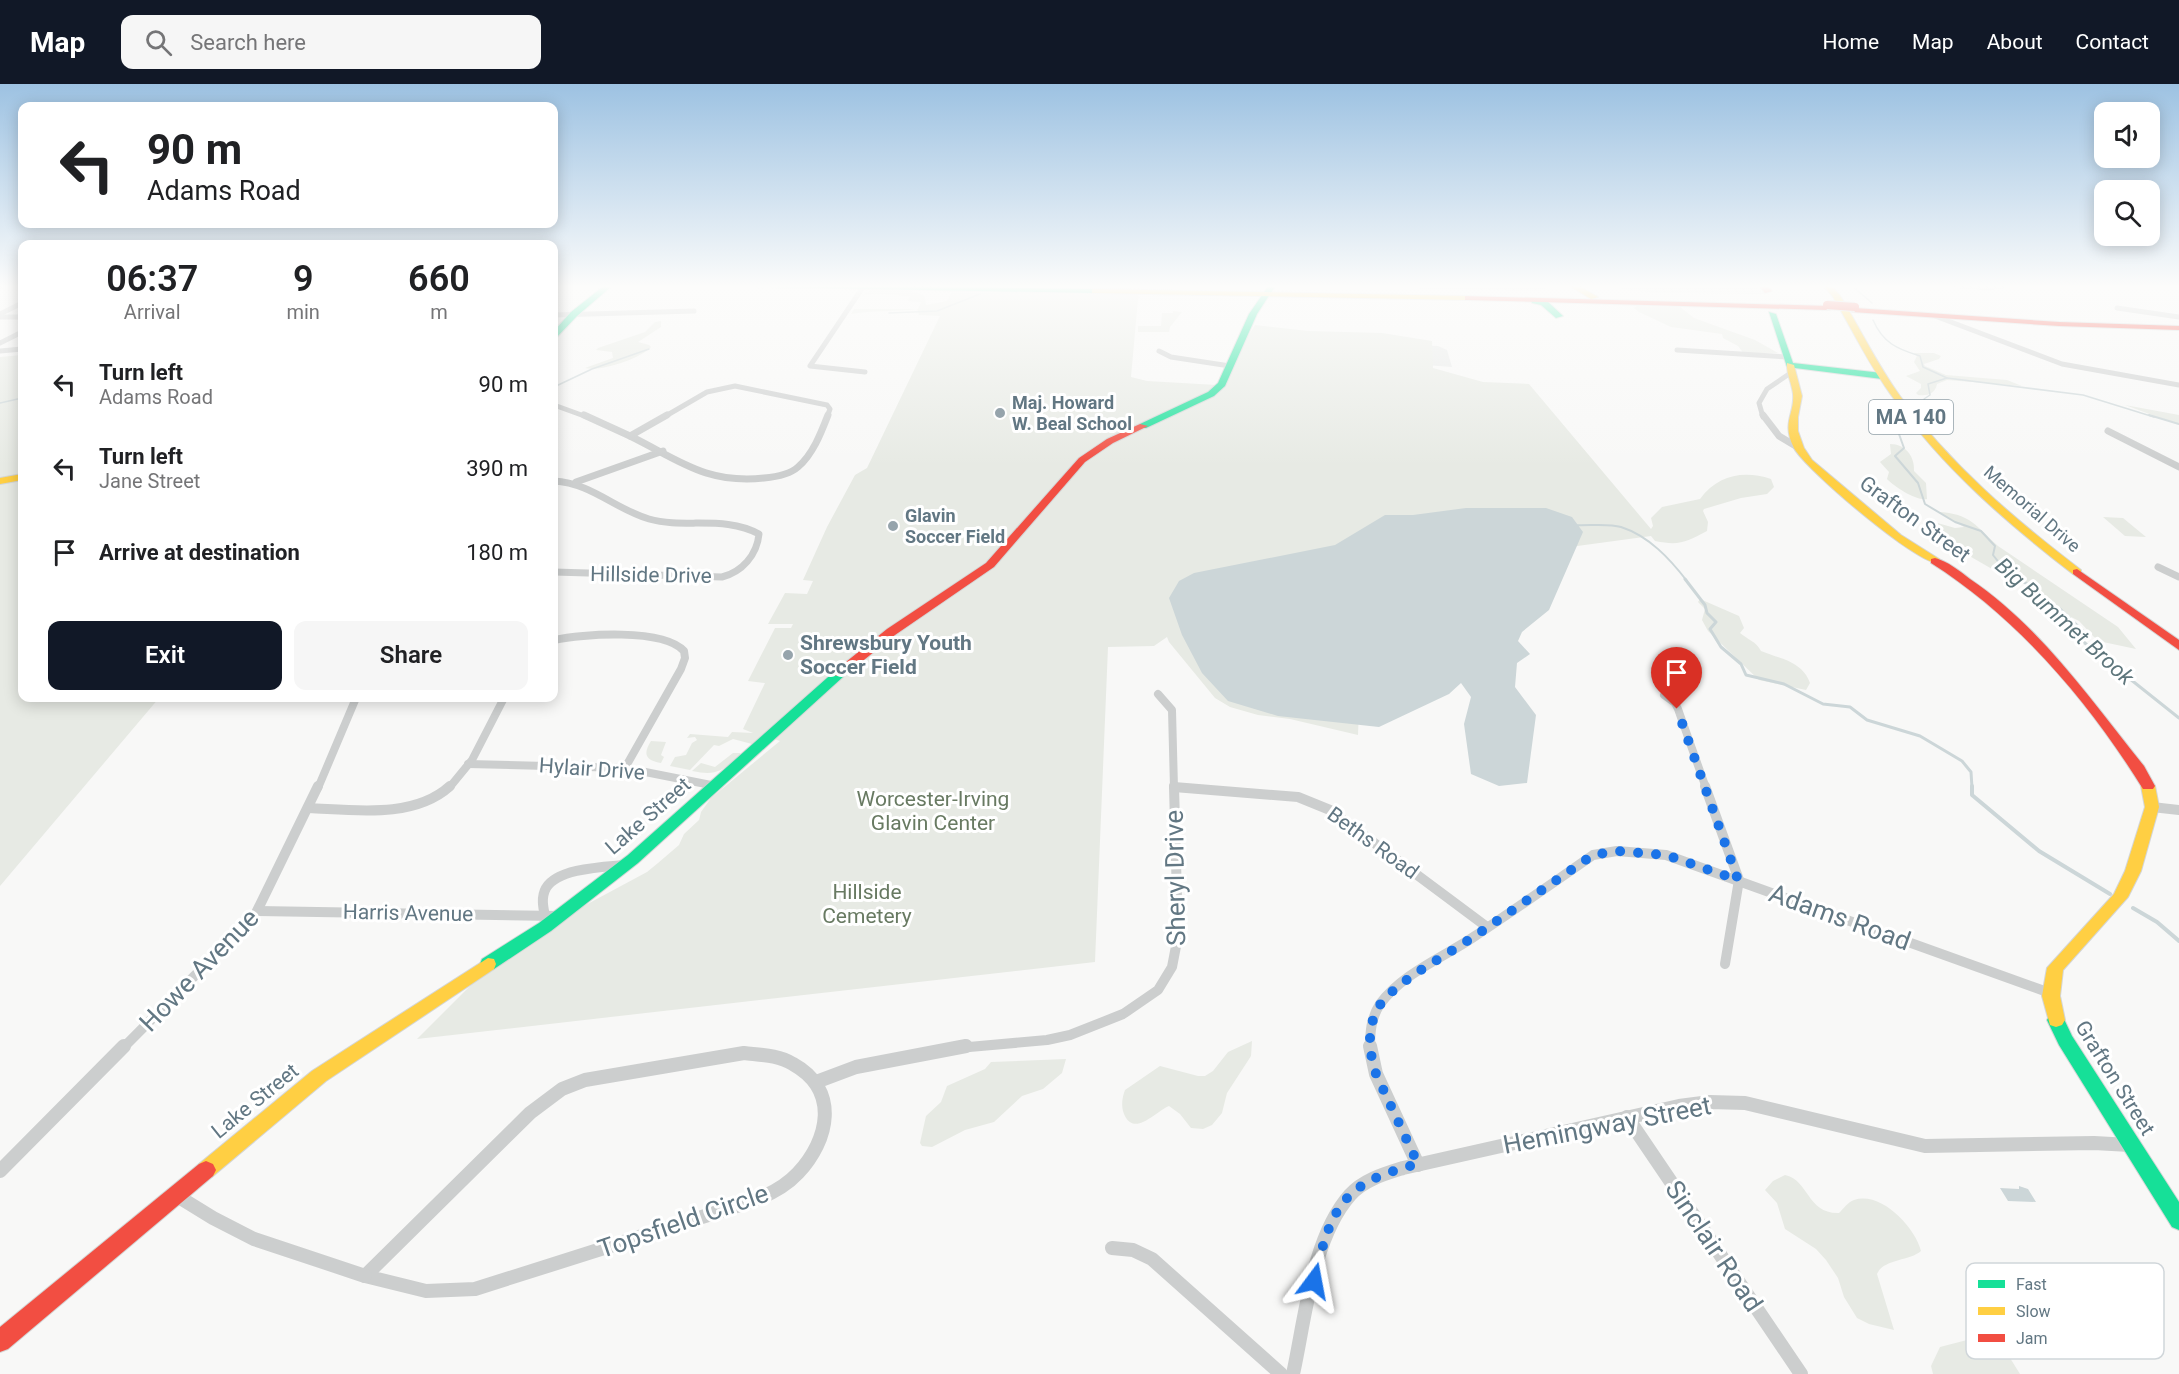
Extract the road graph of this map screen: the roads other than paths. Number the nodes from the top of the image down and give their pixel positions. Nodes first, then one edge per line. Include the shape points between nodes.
1 (824, 345) edge
2 (1239, 345) edge
3 (1783, 345) edge
4 (1864, 345) edge
5 (2012, 345) edge
6 (18, 349) edge
7 (1677, 350) dead end
8 (0, 351) edge
9 (1159, 351) dead end
10 (1790, 365) junction
11 (1230, 366) junction
12 (865, 372) dead end
13 (1882, 376) junction
14 (2179, 385) edge
15 (558, 406) edge
16 (2108, 431) dead end
17 (630, 436) junction
18 (1799, 448) junction
19 (663, 451) junction
20 (2179, 467) edge
21 (558, 481) edge
22 (576, 482) junction
23 (2158, 567) dead end
24 (558, 572) edge
25 (2179, 577) edge
26 (558, 639) edge
27 (2179, 646) edge
28 (1158, 694) dead end
29 (1664, 695) dead end
30 (354, 702) edge
31 (502, 702) edge
32 (468, 764) junction
33 (625, 768) junction
34 (716, 786) junction
35 (1174, 787) junction
36 (2152, 807) junction
37 (309, 808) junction
38 (2179, 810) edge
39 (625, 865) junction
40 (1738, 880) junction
41 (258, 911) junction
42 (552, 916) junction
43 (1487, 927) junction
44 (1725, 964) dead end
45 (2050, 993) junction
46 (816, 1082) junction
47 (1627, 1117) junction
48 (2131, 1145) junction
49 (1418, 1164) junction
50 (0, 1171) edge
51 (174, 1194) junction
52 (2179, 1220) edge
53 (1112, 1248) dead end
54 (365, 1276) junction
55 (0, 1341) edge
56 (1281, 1374) edge
57 (1293, 1374) edge
58 (1801, 1374) edge

1 - 12 street via 810,366
2 - 11 main road, Lake Street
3 - 10 main road, Grafton Street
4 - 13 main road, MA 140
5 - 14 street via 2062,364
6 - 8 street
7 - 10 street
9 - 11 street via 1171,357
10 - 13 main road
10 - 18 main road, Grafton Street via 1798,396 1792,426
10 - 18 street, Grafton Street via 1759,403 1769,425 1786,443
11 - 34 main road, Lake Street via 1222,384 1211,394 1110,441 1082,460 990,565 859,657
13 - 27 main road, Memorial Drive / MA 140 via 1935,445 2005,511 2082,575
15 - 17 street
16 - 20 street
17 - 19 street
17 - 19 street via 720,388 746,387 830,409 804,460 795,470 778,476 717,478
18 - 36 main road, Grafton Street via 1820,473 1881,525 1983,593 2021,626 2133,761 2147,785
19 - 22 street
21 - 22 street, Hillside Drive
22 - 24 street, Hillside Drive via 646,519 747,527 759,538 744,567 722,577
23 - 25 street
26 - 33 street via 579,636 656,638 683,649 685,660 681,669
28 - 35 street, Sheryl Drive via 1172,710
29 - 40 street via 1675,703
30 - 37 street, Howe Avenue
31 - 32 street
32 - 33 street, Hylair Drive
32 - 37 street via 449,787 412,805 391,809
33 - 34 street, Hylair Drive
34 - 39 main road, Lake Street
35 - 43 street, Beths Road via 1298,796 1330,810
35 - 46 street, Sheryl Drive via 1178,952 1164,984 1150,998 1083,1032 979,1044 843,1069
36 - 38 street
36 - 45 main road, Grafton Street via 2128,884 2055,968
37 - 41 street, Howe Avenue
39 - 42 main road, Lake Street
39 - 42 street via 576,872 552,880 545,888 543,910
40 - 43 street, Adams Road via 1666,855 1617,851 1593,855
40 - 44 street
40 - 45 street, Adams Road
41 - 42 street, Harris Avenue
41 - 50 street, Howe Avenue
42 - 51 main road, Lake Street via 320,1076
43 - 49 street, Adams Road via 1389,994 1370,1027 1376,1074
45 - 48 main road, Grafton Street via 2053,1013 2065,1040
46 - 54 street via 792,1062 759,1053 609,1074 573,1084 530,1113
46 - 54 street, Topsfield Circle via 825,1119 817,1146 791,1179 755,1201 475,1289 412,1291
47 - 48 street, Hemingway Street via 1694,1103 1726,1101 1926,1146
47 - 49 street, Hemingway Street
47 - 58 street, Sinclair Road
48 - 52 main road, Grafton Street
49 - 57 street, Hemingway Street via 1361,1185 1334,1216 1323,1244
51 - 54 street, Topsfield Circle via 256,1240
51 - 55 main road, Lake Street
53 - 56 street via 1131,1248 1152,1258

